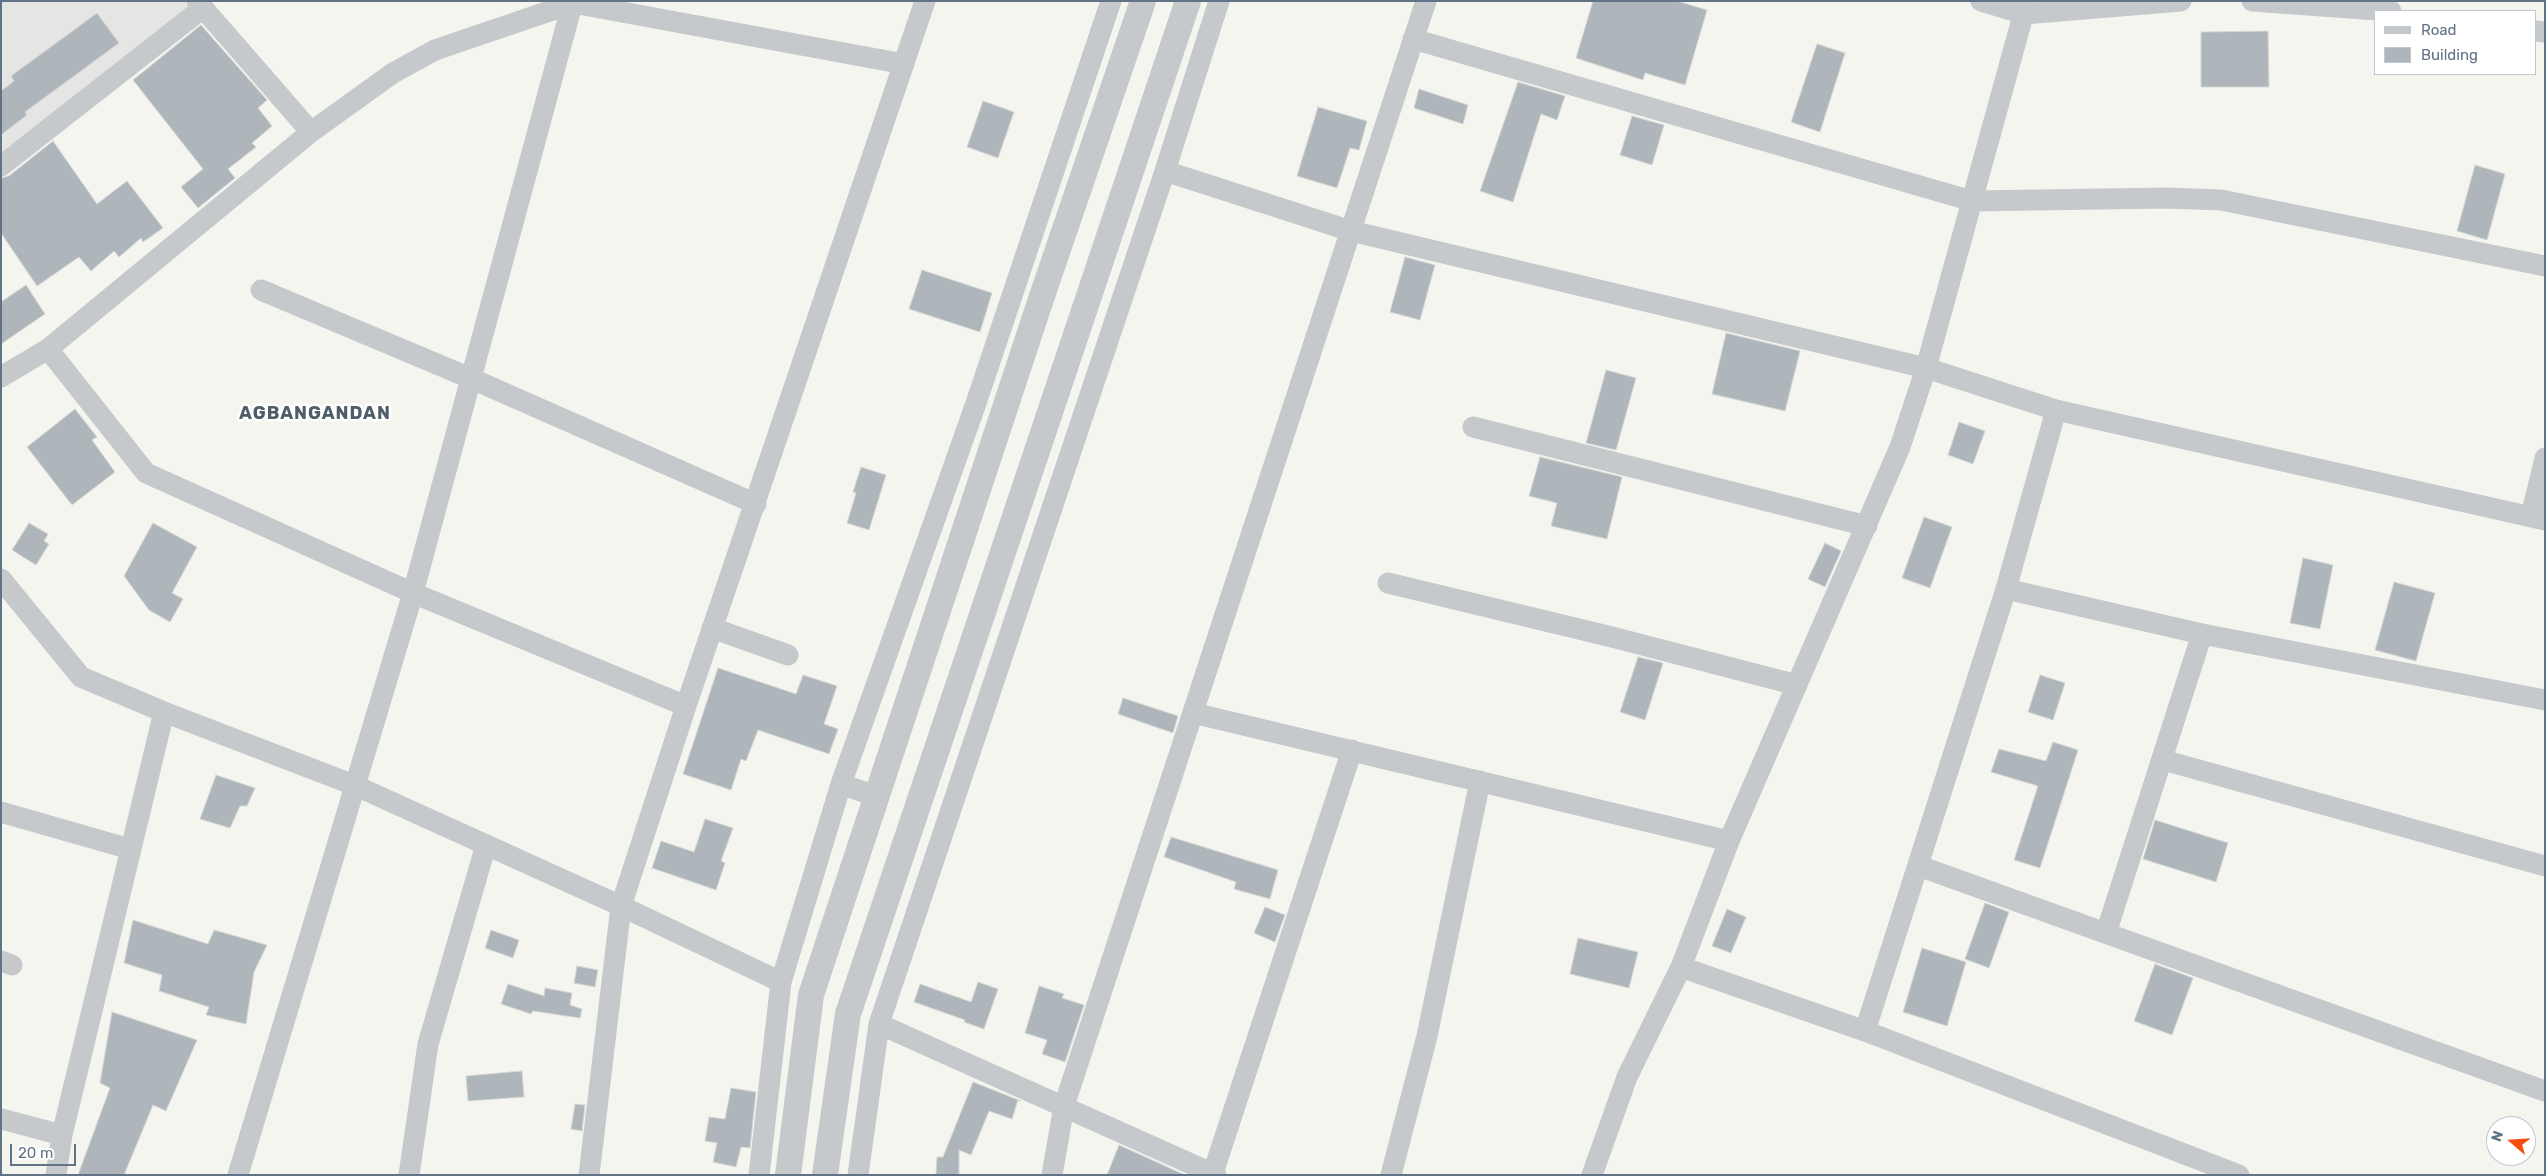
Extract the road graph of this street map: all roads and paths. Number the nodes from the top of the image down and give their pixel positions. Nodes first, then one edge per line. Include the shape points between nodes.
1 (925, 1) edge
2 (1111, 1) edge
3 (1143, 1) edge
4 (1188, 1) edge
5 (1219, 1) edge
6 (1426, 1) edge
7 (1981, 1) edge
8 (2181, 1) edge
9 (2252, 1) edge
10 (573, 2) edge
11 (200, 5) edge
12 (2026, 7) edge
13 (2376, 10) edge
14 (1413, 39) junction
15 (904, 64) junction
16 (311, 132) junction
17 (1, 166) edge
18 (1165, 171) junction
19 (1972, 201) junction
20 (1351, 231) junction
21 (2545, 266) edge
22 (261, 290) dead end
23 (48, 349) junction
24 (1926, 368) junction
25 (1, 377) edge
26 (470, 378) junction
27 (2056, 410) junction
28 (1473, 427) dead end
29 (2545, 458) edge
30 (756, 504) junction
31 (2538, 518) edge
32 (1867, 526) junction
33 (1, 579) edge
34 (1388, 583) dead end
35 (2006, 589) junction
36 (413, 593) junction
37 (712, 628) junction
38 (2202, 634) junction
39 (788, 655) dead end
40 (1797, 685) junction
41 (2545, 700) edge
42 (686, 706) junction
43 (164, 712) junction
44 (1193, 712) junction
45 (1352, 750) junction
46 (2164, 760) junction
47 (1480, 780) junction
48 (841, 784) junction
49 (354, 786) junction
50 (875, 796) junction
51 (1, 812) edge
52 (1729, 841) junction
53 (486, 845) junction
54 (130, 849) junction
55 (1919, 866) junction
56 (2545, 866) edge
57 (621, 906) junction
58 (2106, 933) junction
59 (1681, 967) junction
60 (781, 982) junction
61 (879, 1024) junction
62 (1865, 1031) junction
63 (2545, 1091) edge
64 (1064, 1106) junction
65 (1, 1119) edge
66 (62, 1135) junction
67 (1215, 1174) edge
68 (56, 1175) edge
69 (238, 1175) edge
70 (409, 1175) edge
71 (589, 1175) edge
72 (760, 1175) edge
73 (788, 1175) edge
74 (825, 1175) edge
75 (858, 1175) edge
76 (1052, 1175) edge
77 (1392, 1175) edge
78 (1592, 1175) edge
79 (2239, 1175) edge

1 - 15 street
2 - 48 street via 975,406
3 - 50 street
4 - 74 street via 848,1014
5 - 18 street
6 - 14 street
7 - 12 street
8 - 12 street
9 - 13 street
10 - 15 street
10 - 16 street via 435,50 393,72
10 - 26 street
11 - 16 street
11 - 17 street
12 - 19 street
14 - 19 street
14 - 20 street
15 - 30 street
16 - 23 street
18 - 20 street
18 - 61 street
19 - 21 street via 2221,200
19 - 24 street
20 - 24 street
20 - 44 street
22 - 26 street
23 - 25 street
23 - 36 street via 146,473
24 - 27 street
24 - 32 street via 1900,447
26 - 30 street
26 - 36 street
27 - 31 street
27 - 35 street
28 - 32 street
29 - 31 street
30 - 37 street
32 - 40 street
33 - 43 street via 81,677
34 - 40 street
35 - 38 street
35 - 55 street
36 - 42 street
36 - 49 street
37 - 39 street
37 - 42 street
38 - 41 street
38 - 46 street
40 - 52 street
42 - 57 street
43 - 49 street
43 - 54 street
44 - 45 street
44 - 64 street
45 - 47 street
45 - 67 street
46 - 56 street
46 - 58 street
47 - 52 street
47 - 77 street via 1427,1036
48 - 50 street
48 - 60 street
49 - 53 street
49 - 69 street
50 - 73 street via 811,995
51 - 54 street
52 - 59 street
53 - 57 street
53 - 70 street via 428,1044
54 - 66 street
55 - 58 street
55 - 62 street
57 - 60 street
57 - 71 street
58 - 63 street
59 - 62 street
59 - 78 street via 1627,1076
60 - 72 street
61 - 64 street
61 - 75 street
62 - 79 street
64 - 67 street
64 - 76 street
65 - 66 street
66 - 68 street

